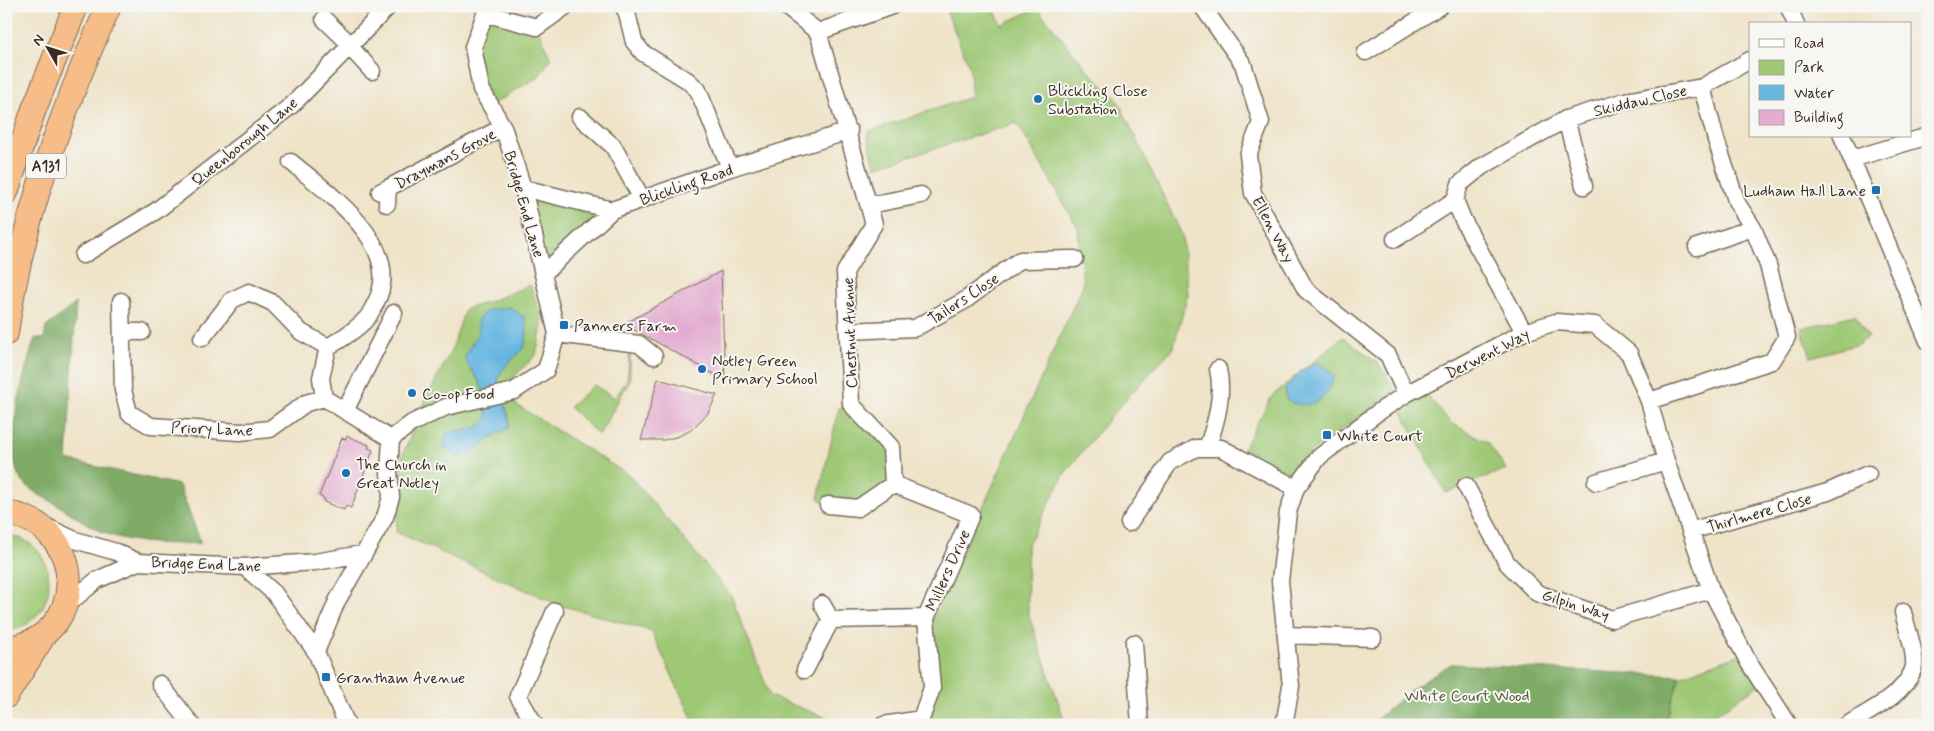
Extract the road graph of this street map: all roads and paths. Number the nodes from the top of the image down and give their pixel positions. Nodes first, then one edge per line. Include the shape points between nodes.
1 (76, 6) edge
2 (109, 6) edge
3 (389, 6) edge
4 (566, 6) edge
5 (623, 6) edge
6 (785, 6) edge
7 (892, 6) edge
8 (1202, 6) edge
9 (1440, 6) edge
10 (1788, 6) edge
11 (487, 10) edge
12 (324, 19) dead end
13 (1795, 22) edge
14 (818, 32) junction
15 (350, 46) junction
16 (1366, 52) dead end
17 (1749, 61) edge
18 (372, 72) dead end
19 (1702, 87) junction
20 (580, 118) dead end
21 (1566, 119) junction
22 (503, 127) junction
23 (849, 131) junction
24 (1928, 136) edge
25 (1843, 138) edge
26 (1852, 159) junction
27 (291, 162) dead end
28 (730, 168) junction
29 (1584, 186) dead end
30 (523, 188) junction
31 (6, 192) edge
32 (385, 195) dead end
33 (921, 195) dead end
34 (642, 200) junction
35 (1455, 200) junction
36 (869, 205) junction
37 (612, 210) junction
38 (1753, 228) junction
39 (1396, 238) dead end
40 (1696, 247) dead end
41 (83, 255) dead end
42 (1075, 259) dead end
43 (544, 273) junction
44 (121, 301) dead end
45 (394, 313) dead end
46 (848, 331) junction
47 (1926, 331) edge
48 (122, 332) junction
49 (142, 332) dead end
50 (1524, 332) junction
51 (6, 333) edge
52 (557, 334) junction
53 (202, 338) dead end
54 (328, 347) junction
55 (654, 356) dead end
56 (1218, 369) dead end
57 (1406, 394) junction
58 (324, 398) junction
59 (1649, 401) junction
60 (346, 411) junction
61 (391, 439) junction
62 (1207, 448) junction
63 (1666, 461) junction
64 (1868, 474) dead end
65 (1596, 482) dead end
66 (893, 484) junction
67 (1466, 486) dead end
68 (1296, 488) junction
69 (828, 505) dead end
70 (10, 508) edge
71 (1129, 523) dead end
72 (40, 524) junction
73 (1690, 531) junction
74 (362, 554) junction
75 (138, 562) junction
76 (245, 567) junction
77 (1711, 590) junction
78 (822, 604) dead end
79 (64, 607) junction
80 (555, 611) dead end
81 (1903, 612) dead end
82 (926, 618) junction
83 (831, 620) junction
84 (46, 632) junction
85 (1286, 635) junction
86 (1373, 638) dead end
87 (1134, 643) dead end
88 (6, 648) edge
89 (316, 652) junction
90 (805, 670) dead end
91 (160, 684) dead end
92 (6, 696) edge
93 (192, 725) edge
94 (347, 725) edge
95 (535, 725) edge
96 (884, 725) edge
97 (1140, 725) edge
98 (1284, 725) edge
99 (1789, 725) edge
100 (1847, 725) edge

1 - 31 highway, A131 via 28,125
2 - 51 highway, A131 via 43,173 18,265
3 - 15 street, Queenborough Lane
4 - 11 street via 537,26
5 - 28 street via 634,42 643,53 698,90
6 - 14 street
7 - 14 street
8 - 57 street, Ellen Way via 1243,64 1261,122 1248,155 1253,193 1306,290 1388,355
9 - 16 street
10 - 13 street
11 - 22 street, Bridge End Lane via 472,47 481,89
12 - 15 street
14 - 23 street, Chestnut Avenue
15 - 18 street
15 - 41 street, Queenborough Lane via 292,105 156,211
17 - 19 street
19 - 21 street, Skiddaw Close via 1625,101
19 - 38 street, Skiddaw Close via 1737,204
20 - 34 street via 613,146
21 - 29 street
21 - 35 street, Skiddaw Close via 1481,167 1460,184
22 - 30 street, Bridge End Lane
22 - 32 street, Draymans Grove
23 - 28 street, Blickling Road
23 - 36 street, Chestnut Avenue
24 - 26 street
25 - 26 street
26 - 47 street
27 - 54 street via 356,218 374,243 384,275 380,296 367,319
28 - 34 street, Blickling Road
30 - 37 street
30 - 43 street, Bridge End Lane
33 - 36 street
34 - 37 street, Blickling Road
35 - 39 street
35 - 50 street
36 - 46 street, Chestnut Avenue via 874,224 845,272
37 - 43 street, Blickling Road
38 - 40 street
38 - 59 street, Skiddaw Close via 1768,264 1787,337 1782,348 1772,361
42 - 46 street, Tailors Close via 1020,260 964,301 915,328
43 - 52 street, Bridge End Lane
44 - 48 street, Priory Lane
45 - 60 street
46 - 66 street, Chestnut Avenue via 851,404 891,447
48 - 49 street
48 - 58 street, Priory Lane via 123,390 129,414 152,426 240,432 270,429 306,402
50 - 57 street, Derwent Way
50 - 59 street, Derwent Way via 1556,322 1596,325 1630,353
52 - 55 street via 639,344
52 - 61 street, Bridge End Lane via 546,370 514,391 446,407 412,423
53 - 54 street via 232,300 249,292 273,303 301,332
54 - 58 street via 321,378
56 - 62 street via 1222,386 1215,426
57 - 68 street, Derwent Way via 1319,457
58 - 60 street
59 - 63 street, Derwent Way
60 - 61 street
61 - 74 street via 391,497 385,517
62 - 68 street via 1221,448
62 - 71 street via 1196,448 1170,462
63 - 65 street
63 - 73 street, Derwent Way
64 - 73 street, Thirlmere Close via 1828,492
66 - 69 street via 858,508
66 - 82 street, Millers Drive via 971,515
67 - 77 street, Gilpin Way via 1508,563 1537,593 1612,619
68 - 85 street, Derwent Way via 1288,512 1280,581
70 - 72 highway
72 - 75 street, Bridge End Lane via 74,540
72 - 79 highway via 52,534 67,561 70,577
73 - 77 street, Derwent Way
74 - 76 street, Bridge End Lane via 315,562
74 - 89 street via 337,601
75 - 76 street, Bridge End Lane
75 - 79 street, Bridge End Lane via 97,580
76 - 89 street via 274,592
77 - 99 street, Derwent Way via 1749,663
78 - 83 street
79 - 84 highway
80 - 95 street via 518,696
81 - 100 street via 1913,669 1896,694
82 - 83 street, Millers Drive
82 - 96 street, Millers Drive via 932,688 921,719
83 - 90 street
84 - 88 highway via 25,644
84 - 92 highway
85 - 86 street
85 - 98 street, Derwent Way via 1291,686
87 - 97 street
89 - 94 street
91 - 93 street

